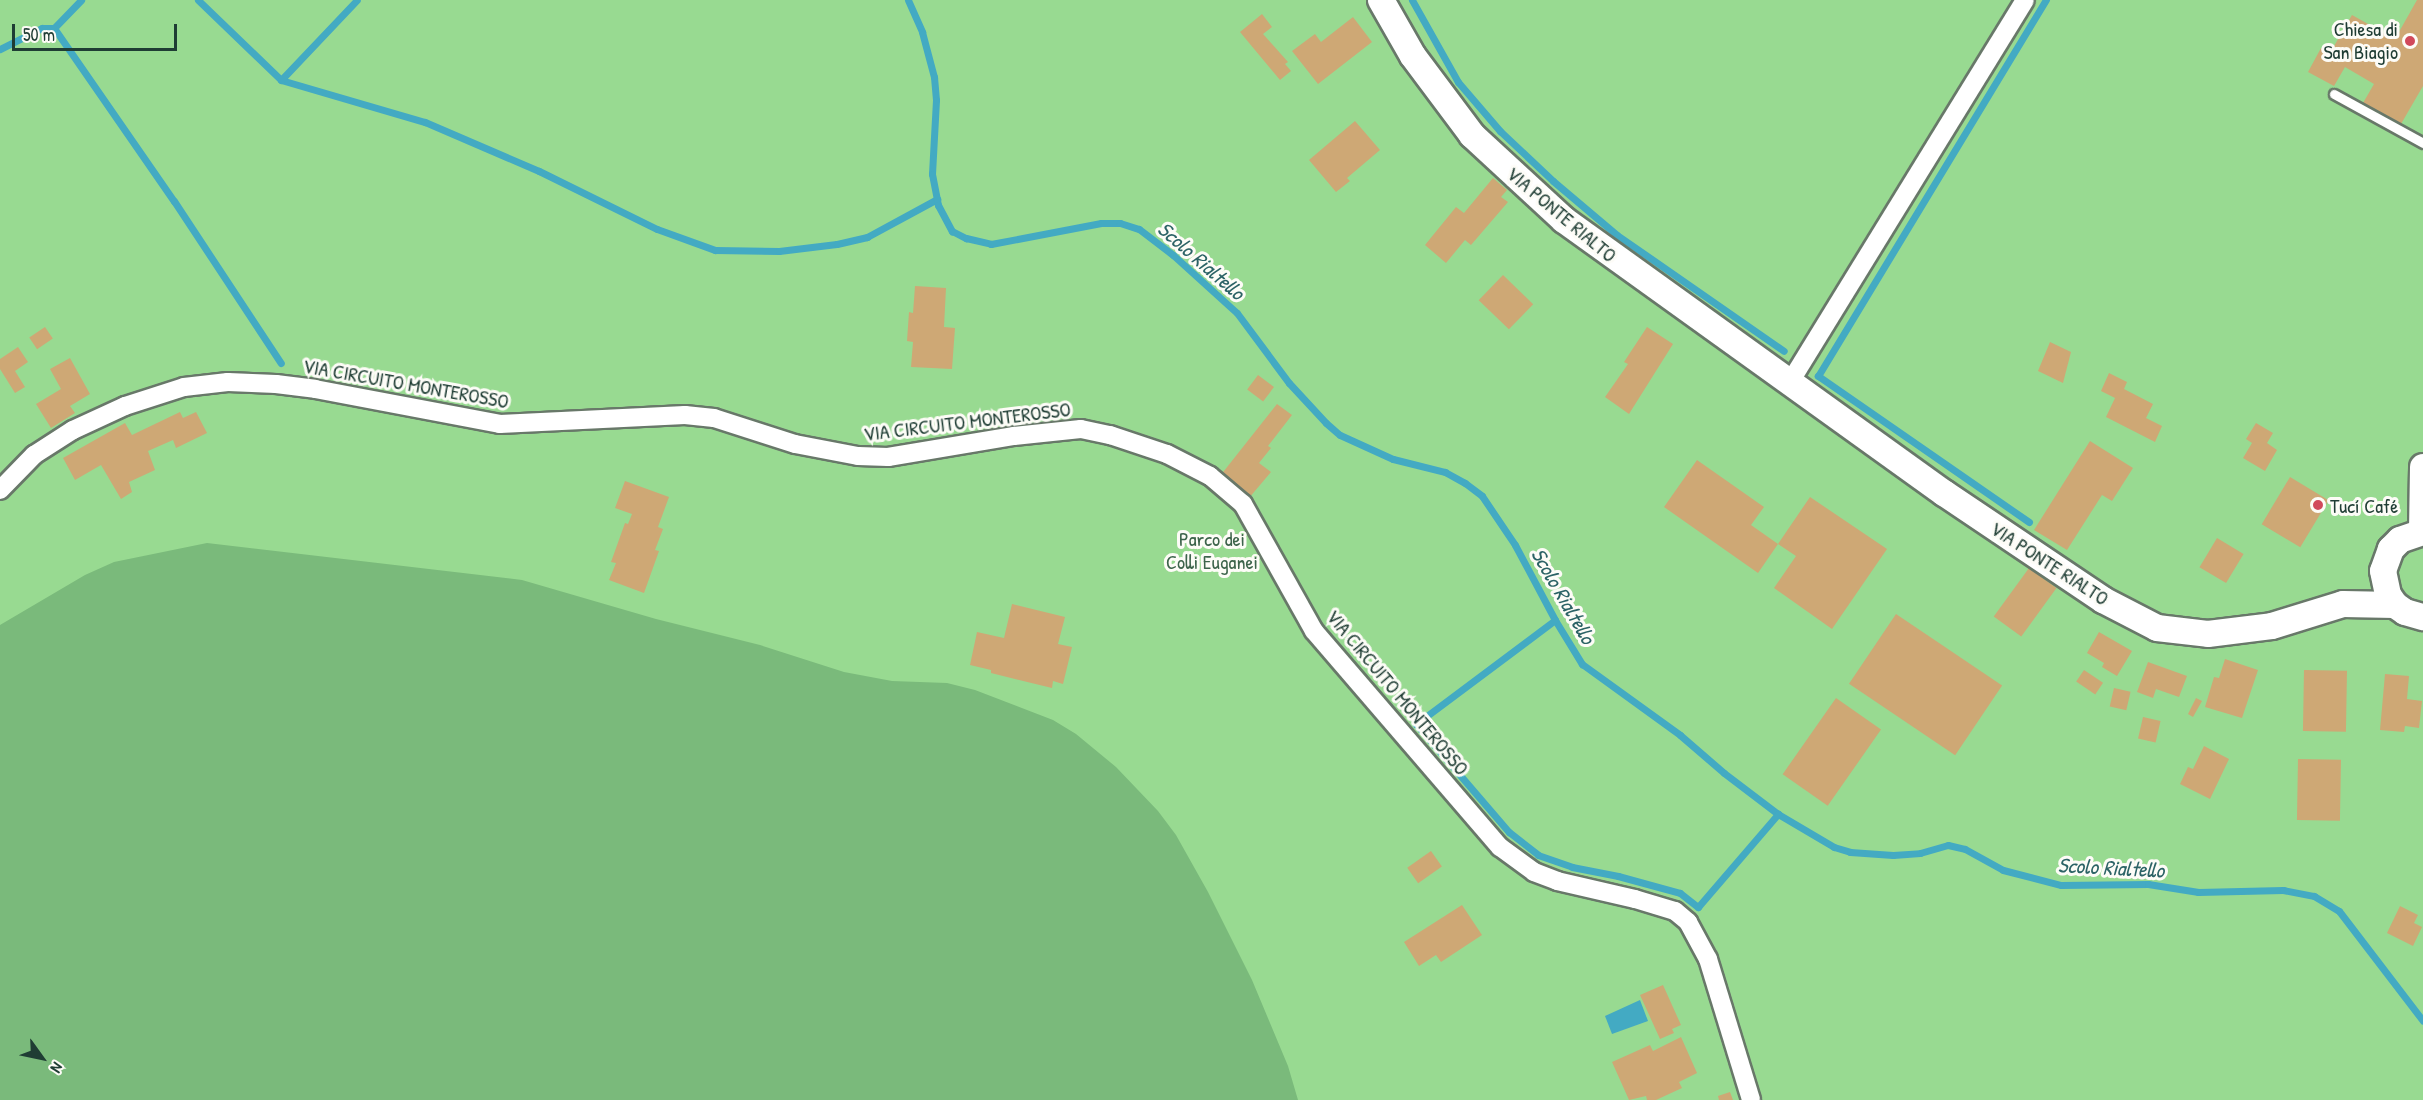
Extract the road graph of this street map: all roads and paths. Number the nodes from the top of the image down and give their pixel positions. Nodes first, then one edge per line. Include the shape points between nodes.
1 (1381, 0) edge
2 (2025, 0) edge
3 (2334, 94) dead end
4 (2423, 143) edge
5 (1791, 382) junction
6 (2423, 467) edge
7 (0, 490) edge
8 (2423, 532) edge
9 (2383, 571) junction
10 (2343, 604) junction
11 (2395, 605) junction
12 (2423, 617) edge
13 (1751, 1100) edge

1 - 5 main road, VIA PONTE RIALTO via 1434,86 1472,135 1496,158 1598,246
2 - 5 street
3 - 4 lane
5 - 10 main road, VIA PONTE RIALTO via 1944,493 2103,600 2157,628 2208,634 2234,632 2272,626
6 - 8 main road
7 - 13 street, VIA CIRCUITO MONTEROSSO via 34,455 73,430 125,406 184,387 228,382 315,389 500,424 704,417 795,444 858,456 888,457 1081,429 1167,454 1210,476 1243,504 1314,631 1500,847 1534,872 1635,898 1675,911 1688,922 1708,959
8 - 9 main road via 2396,545
9 - 10 main road, VIA PONTE RIALTO
9 - 11 main road via 2388,595
10 - 11 main road, VIA PONTE RIALTO
11 - 12 main road

